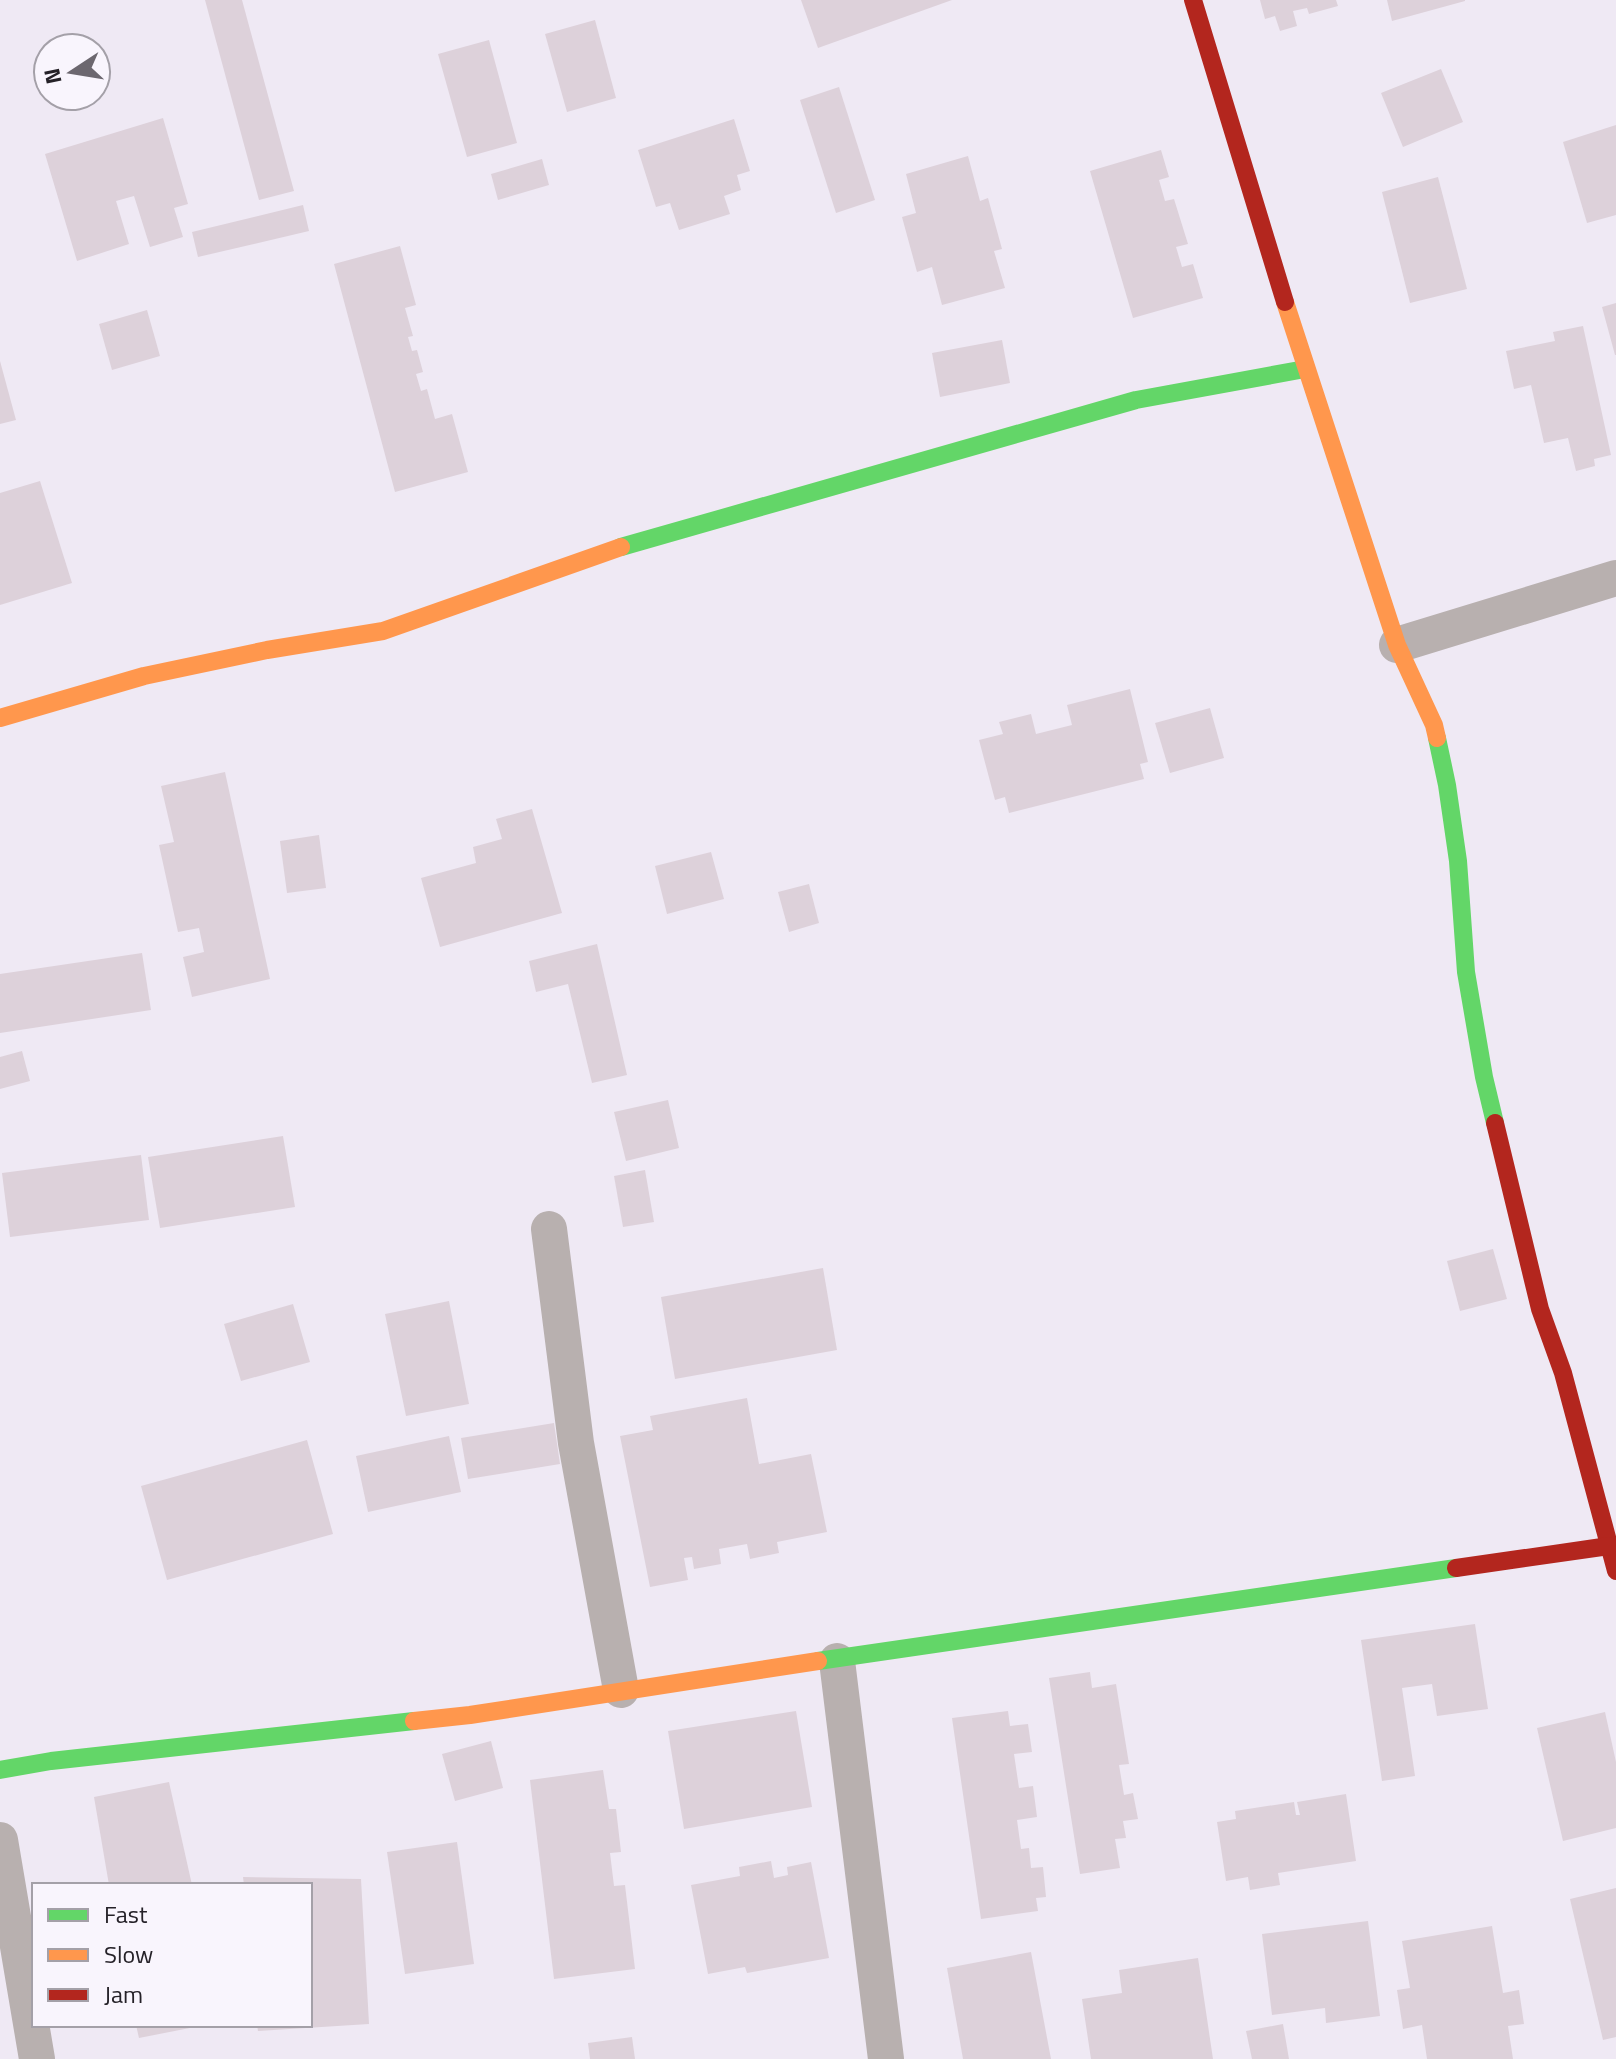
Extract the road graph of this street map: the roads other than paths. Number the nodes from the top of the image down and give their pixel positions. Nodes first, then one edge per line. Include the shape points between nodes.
1 (1193, 0) edge
2 (1305, 369) junction
3 (1616, 578) edge
4 (1397, 645) junction
5 (0, 718) edge
6 (549, 1229) dead end
7 (1609, 1546) junction
8 (1616, 1571) edge
9 (837, 1661) junction
10 (621, 1690) junction
11 (0, 1770) edge
12 (0, 1840) edge
13 (37, 2059) edge
14 (886, 2059) edge

1 - 2 street
2 - 4 street
2 - 5 street via 1121,404 607,551 383,631 144,676
3 - 4 street
4 - 7 street via 1434,725 1454,831 1466,972 1484,1077 1540,1309 1563,1373
6 - 10 street via 576,1443
7 - 8 street
7 - 9 street
9 - 10 street
9 - 14 street
10 - 11 street via 470,1715
12 - 13 street

